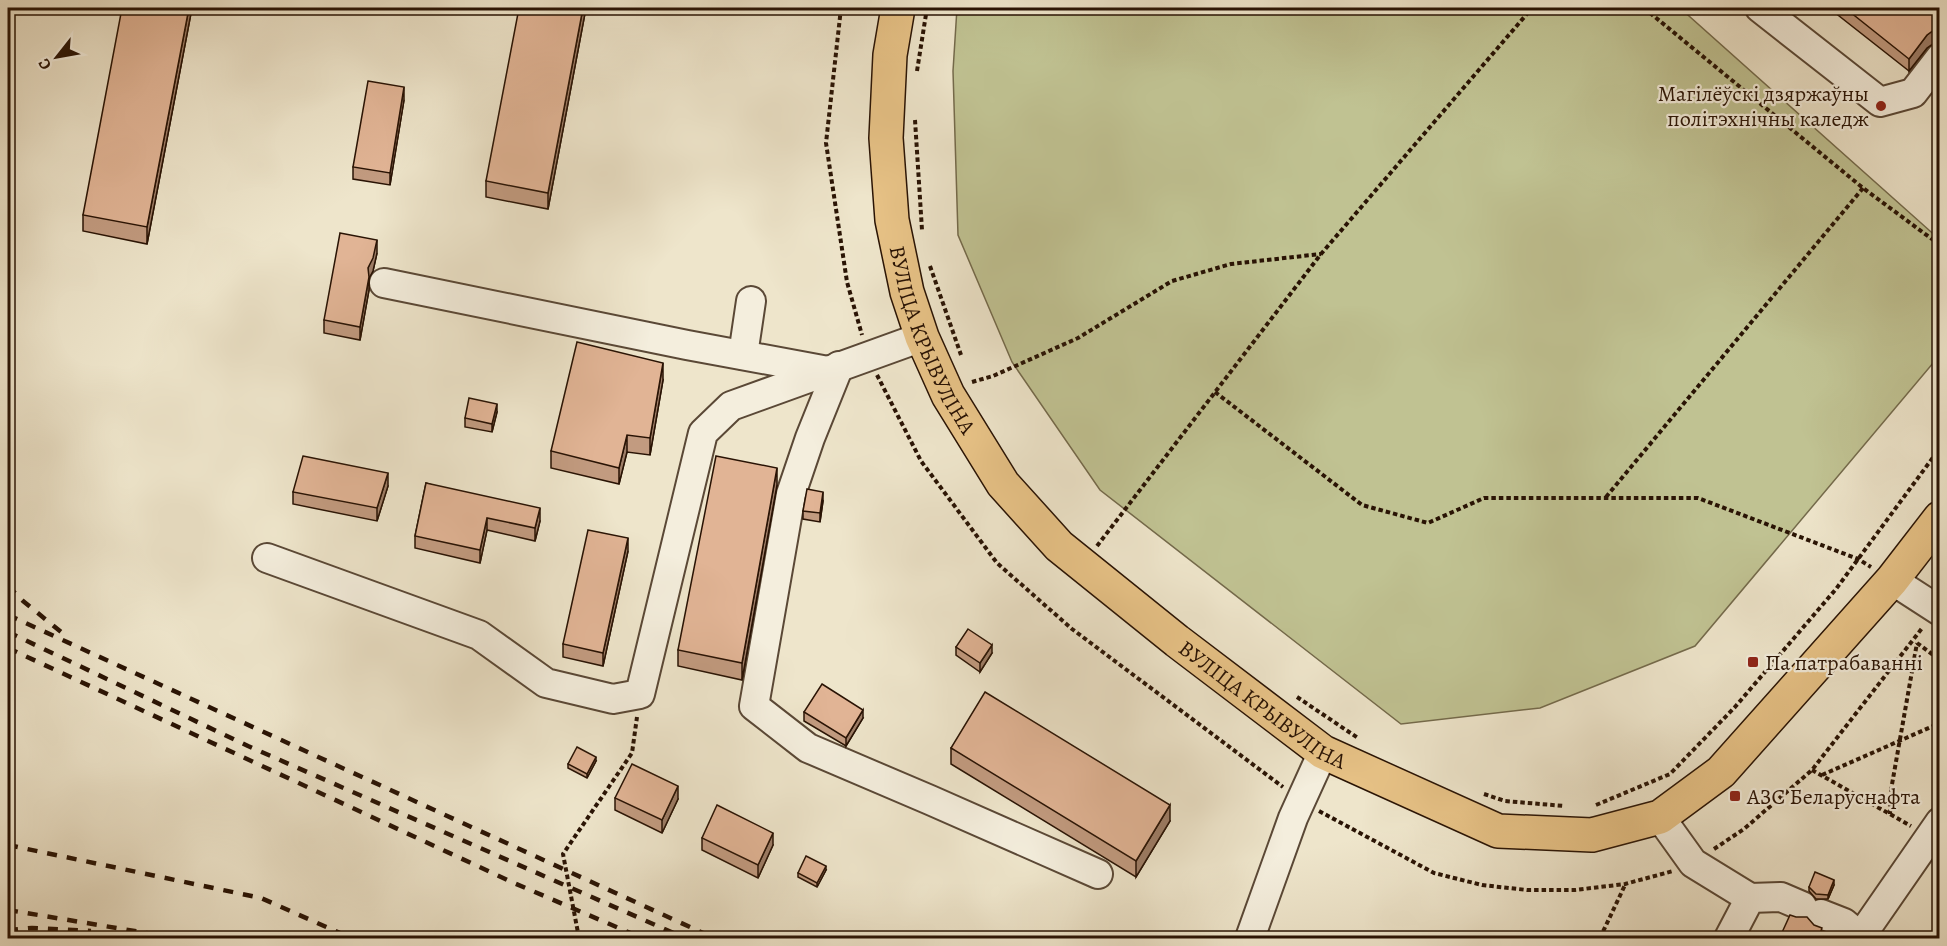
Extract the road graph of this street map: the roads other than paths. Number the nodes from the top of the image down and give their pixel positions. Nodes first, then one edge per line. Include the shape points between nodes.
1 (898, 8) edge
2 (1760, 8) edge
3 (1940, 58) edge
4 (384, 283) dead end
5 (751, 301) dead end
6 (921, 337) junction
7 (743, 355) junction
8 (833, 369) junction
9 (1940, 518) edge
10 (267, 558) dead end
11 (1892, 580) junction
12 (1938, 610) edge
13 (1323, 752) junction
14 (1660, 817) junction
15 (1934, 829) edge
16 (1098, 874) dead end
17 (1750, 898) junction
18 (1862, 937) edge
19 (1250, 939) edge
20 (1729, 939) edge

1 - 6 main road, ВУЛІЦА КРЫВУЛІНА via 890,55 887,149 892,220
2 - 3 lane via 1880,102 1913,93
4 - 7 lane
5 - 7 lane
6 - 8 lane
6 - 13 main road, ВУЛІЦА КРЫВУЛІНА via 948,395 1003,484 1059,546
7 - 8 lane
8 - 10 lane via 731,406 703,433 640,694 613,699 546,683 479,635
8 - 16 lane via 791,494 754,706 808,748
9 - 11 main road, ВУЛІЦА КРЫВУЛІНА
11 - 12 lane
11 - 14 main road, ВУЛІЦА КРЫВУЛІНА via 1721,772
13 - 14 main road, ВУЛІЦА КРЫВУЛІНА via 1498,831 1592,835
13 - 19 lane via 1293,818
14 - 17 lane via 1693,863
15 - 18 lane
17 - 18 lane via 1781,897 1844,923
17 - 20 lane

